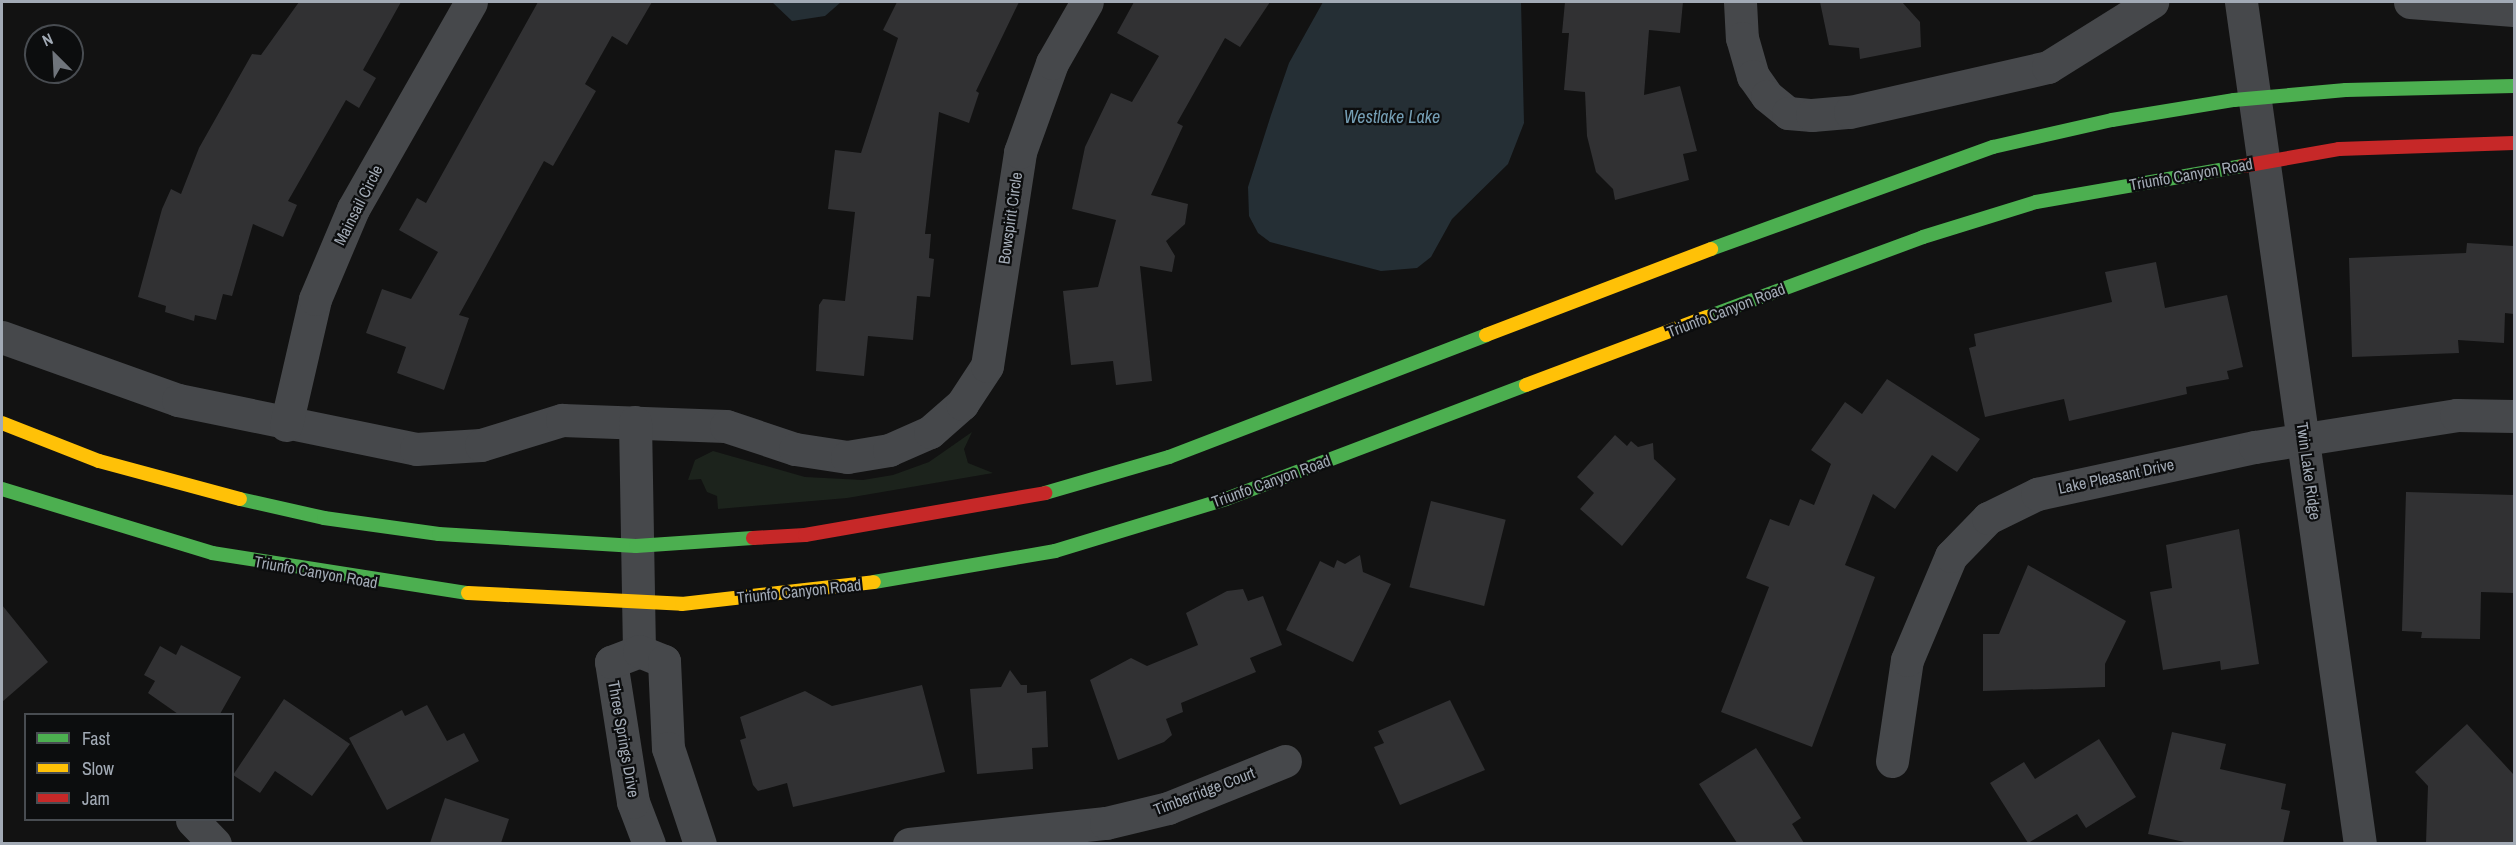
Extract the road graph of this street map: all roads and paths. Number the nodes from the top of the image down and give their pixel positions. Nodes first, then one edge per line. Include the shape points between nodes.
1 (471, 2) edge
2 (1087, 2) edge
3 (1740, 2) edge
4 (2152, 2) edge
5 (2241, 2) edge
6 (2410, 2) edge
7 (2514, 10) edge
8 (2514, 86) edge
9 (2256, 98) junction
10 (2514, 143) edge
11 (2265, 161) junction
12 (2, 337) edge
13 (2514, 416) edge
14 (635, 422) junction
15 (2, 423) edge
16 (286, 425) junction
17 (2304, 437) junction
18 (2, 489) edge
19 (636, 546) junction
20 (638, 603) junction
21 (639, 651) junction
22 (1284, 761) dead end
23 (1892, 761) dead end
24 (194, 821) edge
25 (215, 843) edge
26 (649, 843) edge
27 (700, 843) edge
28 (909, 843) edge
29 (2360, 843) edge

1 - 16 street, Mainsail Circle via 353,209 315,298
2 - 14 street, Bowspirit Circle via 1052,63 1020,152 987,366 962,404 930,432 889,450 847,457 795,449 726,426
3 - 4 street via 1742,38 1753,76 1767,96 1788,113 1850,112 2014,78 2073,55
5 - 9 street
6 - 7 street
8 - 9 street via 2346,90
9 - 11 street, Twin Lake Ridge
9 - 19 street via 2112,120 1993,147 1844,198 1169,457 1040,494 804,535
10 - 11 street, Triunfo Canyon Road via 2339,149
11 - 17 street, Twin Lake Ridge
11 - 20 street, Triunfo Canyon Road via 2036,202 1923,237 1226,499 1055,551 941,574 794,593 682,604
12 - 16 street via 178,400
13 - 17 street, Lake Pleasant Drive via 2457,415
14 - 16 street via 562,420 481,445 416,449
14 - 19 street
15 - 19 street via 99,461 324,518 439,534
17 - 23 street, Lake Pleasant Drive via 2037,494 1988,518 1951,556 1907,660
17 - 29 street, Twin Lake Ridge
18 - 20 street, Triunfo Canyon Road via 212,553 310,572 438,591
19 - 20 street
20 - 21 street
21 - 26 street, Three Springs Drive via 611,663 633,802
21 - 27 street via 664,661 668,748
22 - 28 street, Timberridge Court via 1168,808 1106,823
24 - 25 street

